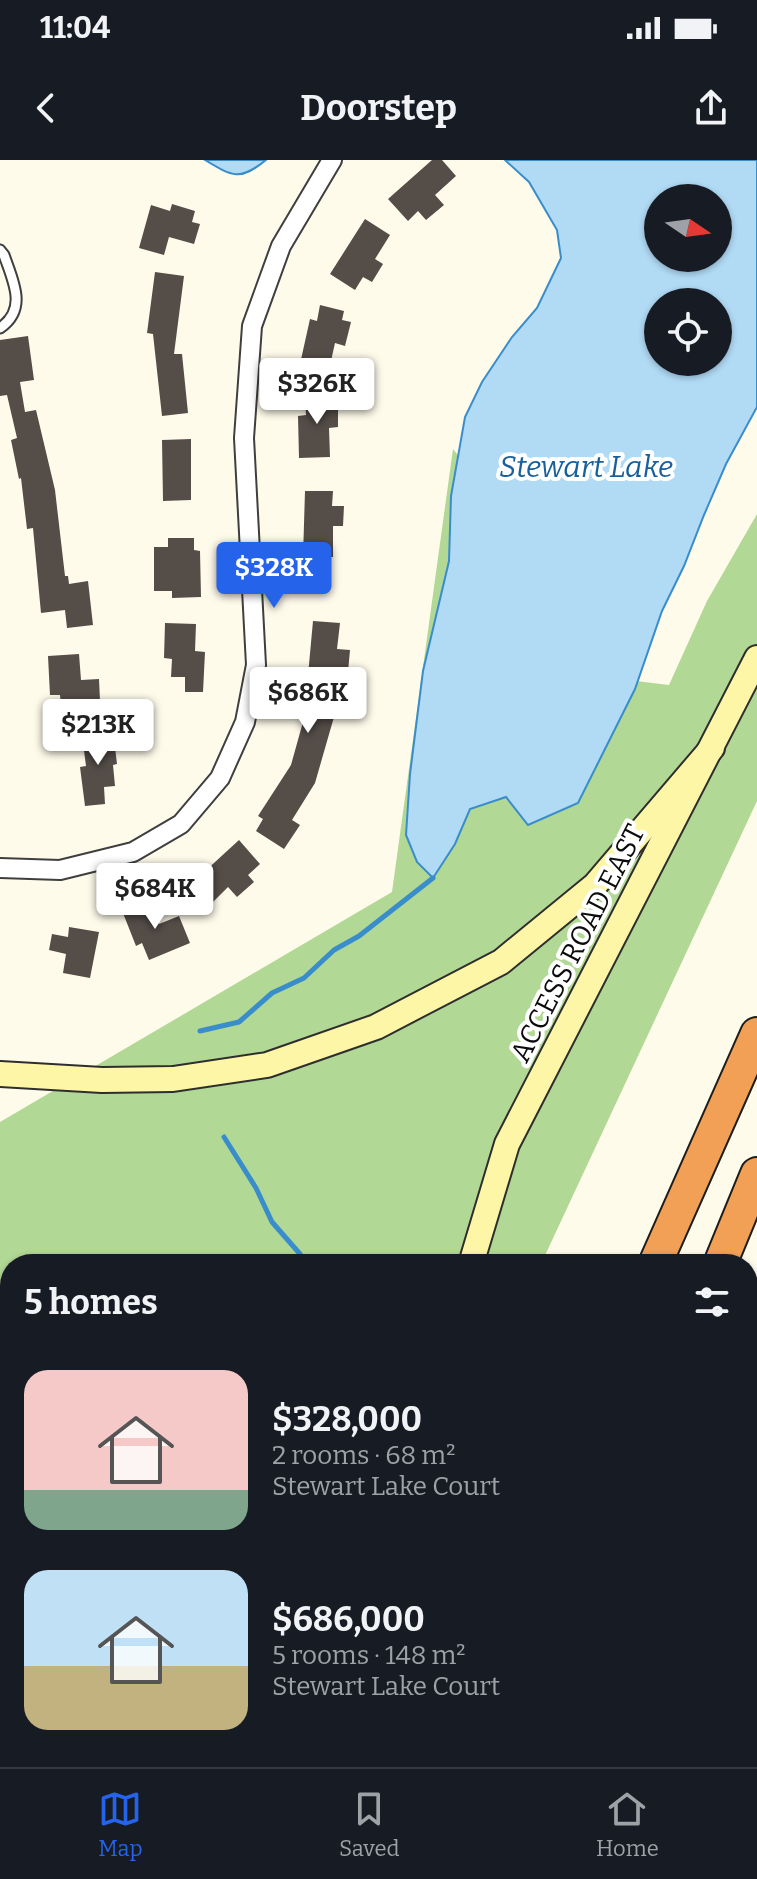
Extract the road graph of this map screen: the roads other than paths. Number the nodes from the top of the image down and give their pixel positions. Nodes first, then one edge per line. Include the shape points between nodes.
1 (332, 160) edge
2 (0, 250) edge
3 (0, 328) edge
4 (757, 658) edge
5 (712, 748) junction
6 (0, 868) edge
7 (757, 1034) edge
8 (0, 1074) edge
9 (757, 1174) edge
10 (474, 1254) edge
11 (659, 1254) edge
12 (724, 1254) edge

1 - 6 street via 281,246 252,326 244,438 256,665 245,722 220,778 181,824 133,852 60,870
2 - 3 lane via 17,300 15,313
4 - 5 main road, ACCESS ROAD EAST
5 - 8 main road via 595,885 501,962 376,1027 267,1065 173,1079
5 - 10 main road, ACCESS ROAD EAST via 507,1144
7 - 11 highway
9 - 12 highway

